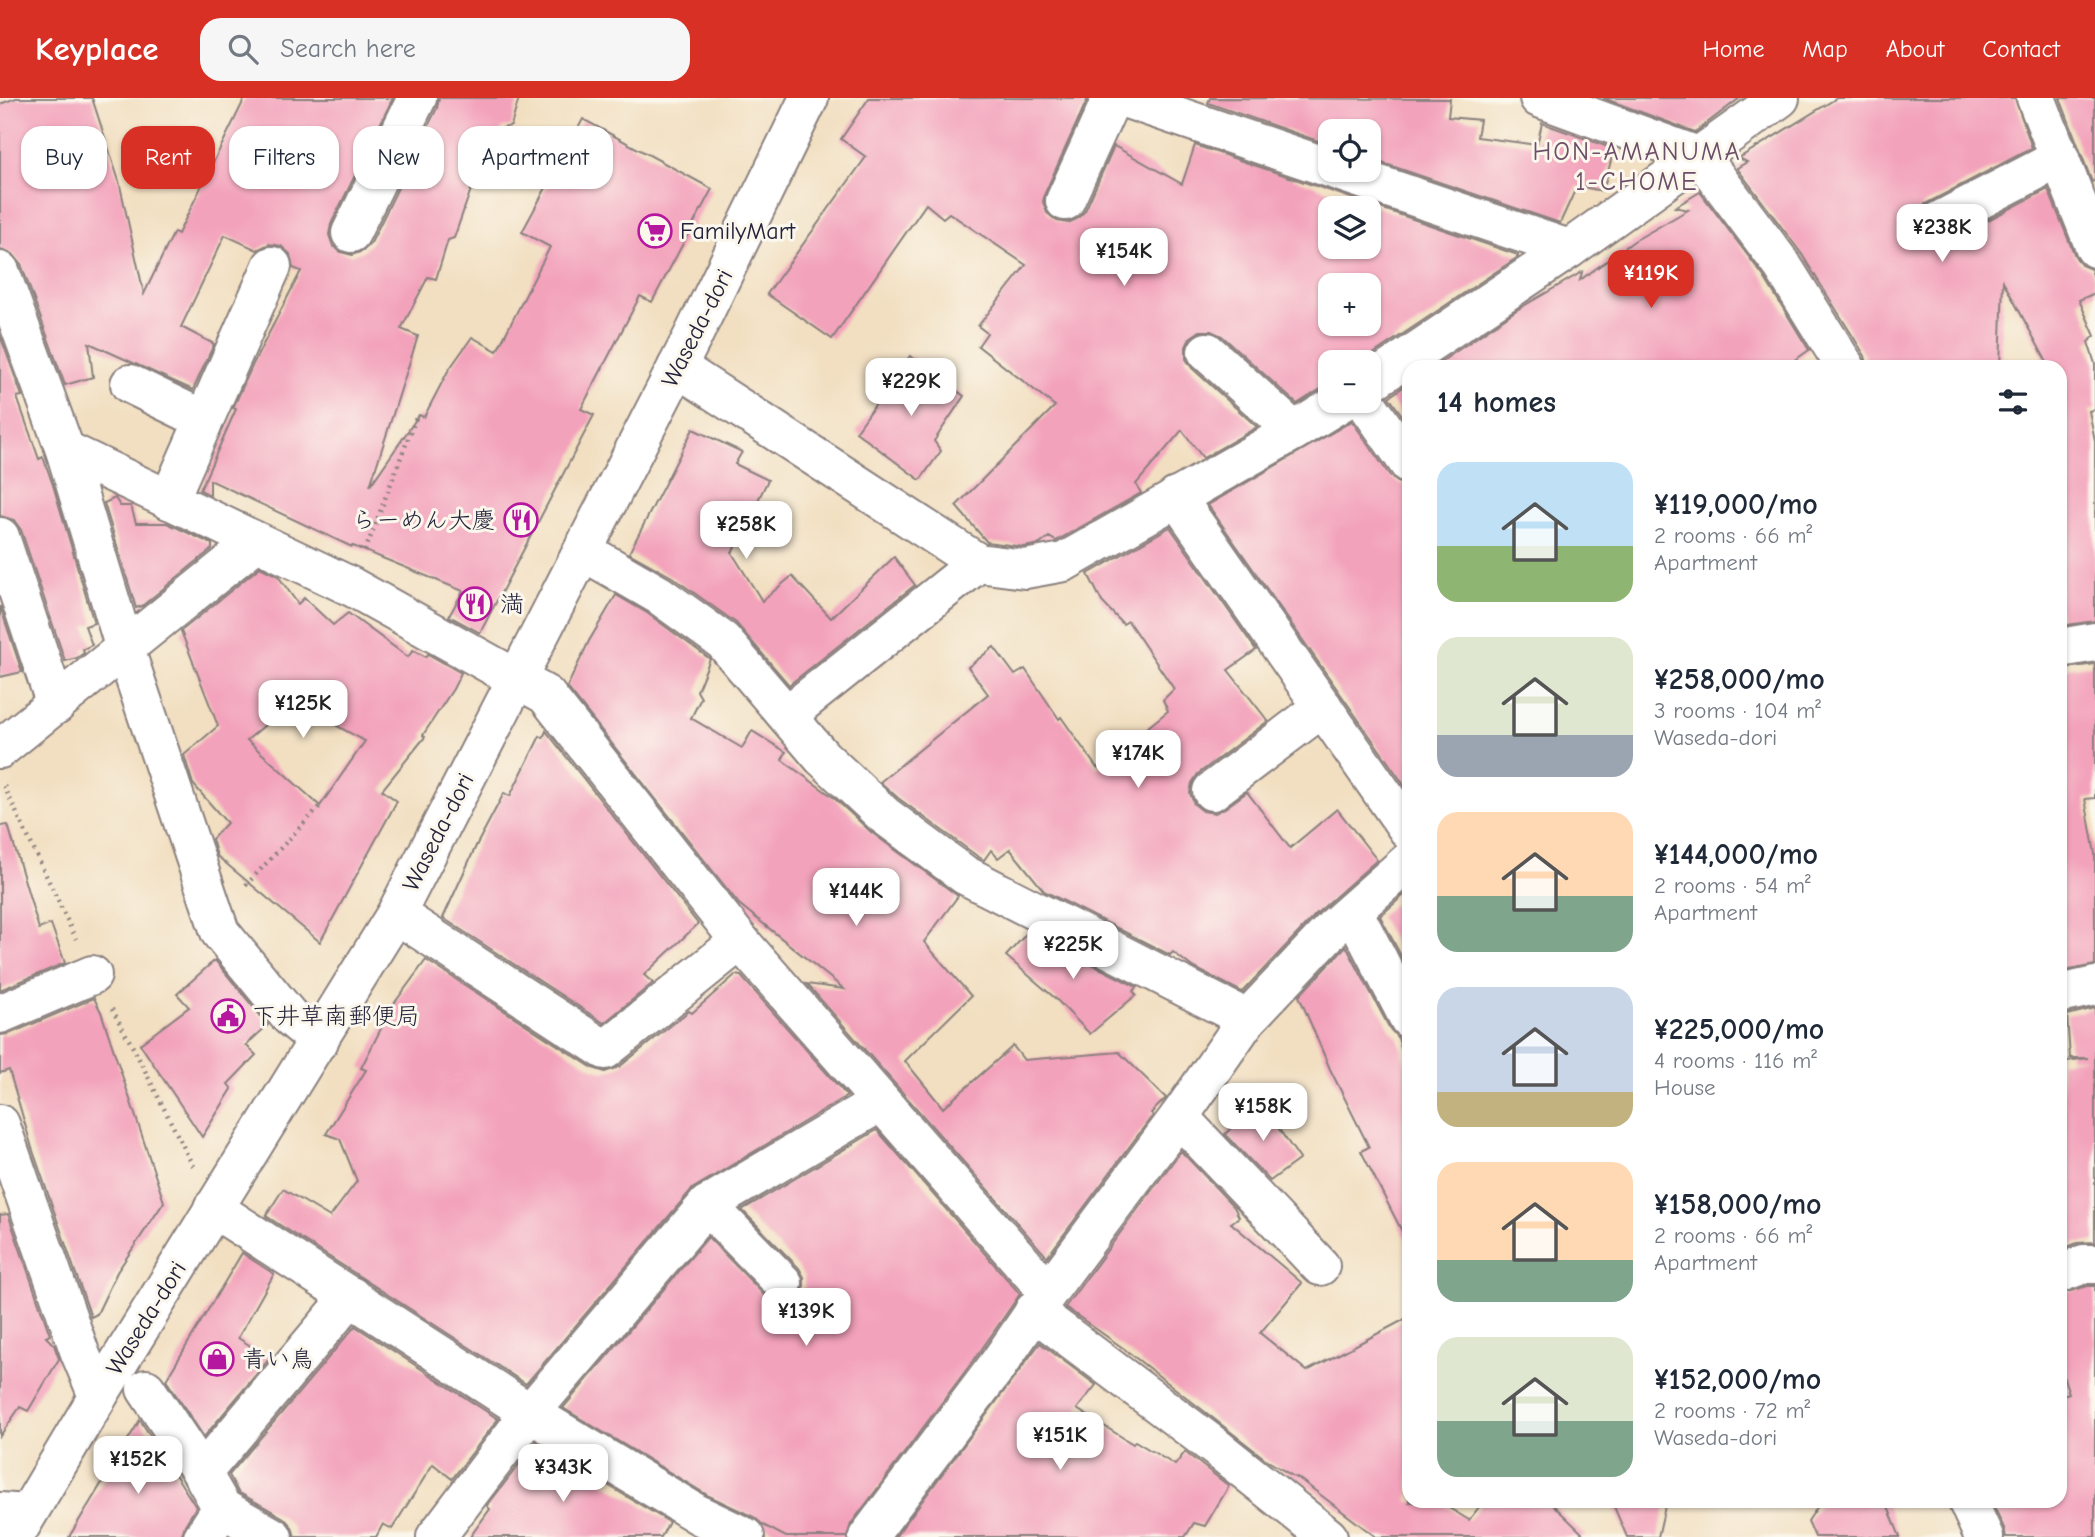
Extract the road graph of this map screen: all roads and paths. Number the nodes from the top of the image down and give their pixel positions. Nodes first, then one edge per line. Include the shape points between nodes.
1 (417, 98) edge
2 (809, 98) edge
3 (1112, 98) edge
4 (1124, 98) edge
5 (1539, 98) edge
6 (1780, 98) edge
7 (2036, 98) edge
8 (1700, 157) junction
9 (2060, 158) junction
10 (1318, 164) edge
11 (1371, 182) edge
12 (1065, 201) dead end
13 (1935, 223) dead end
14 (351, 233) dead end
15 (2095, 248) edge
16 (1569, 249) junction
17 (272, 266) dead end
18 (1, 276) edge
19 (1207, 352) dead end
20 (1404, 360) edge
21 (1841, 360) edge
22 (1402, 361) edge
23 (677, 367) junction
24 (1381, 375) edge
25 (130, 384) dead end
26 (1323, 413) edge
27 (1373, 413) edge
28 (416, 418) dead end
29 (204, 420) junction
30 (1294, 431) junction
31 (65, 450) junction
32 (1402, 454) edge
33 (1177, 497) junction
34 (169, 500) junction
35 (0, 537) edge
36 (256, 542) junction
37 (583, 551) junction
38 (978, 563) junction
39 (352, 587) junction
40 (2095, 642) edge
41 (2067, 647) edge
42 (125, 649) junction
43 (516, 677) junction
44 (56, 705) junction
45 (1323, 707) junction
46 (787, 715) junction
47 (0, 750) edge
48 (1212, 791) dead end
49 (322, 804) dead end
50 (1402, 821) edge
51 (1402, 867) edge
52 (1353, 911) junction
53 (396, 914) junction
54 (215, 918) junction
55 (740, 941) junction
56 (92, 975) dead end
57 (2095, 986) edge
58 (2067, 992) edge
59 (1402, 1006) edge
60 (0, 1014) edge
61 (1247, 1019) junction
62 (318, 1041) junction
63 (881, 1102) junction
64 (1179, 1118) junction
65 (3, 1144) edge
66 (202, 1158) dead end
67 (194, 1170) dead end
68 (707, 1205) junction
69 (214, 1208) junction
70 (2095, 1264) edge
71 (1320, 1266) dead end
72 (2067, 1270) edge
73 (783, 1283) dead end
74 (351, 1296) junction
75 (1041, 1301) junction
76 (146, 1389) dead end
77 (98, 1396) junction
78 (530, 1413) junction
79 (202, 1473) junction
80 (1971, 1508) edge
81 (14, 1521) edge
82 (212, 1522) edge
83 (693, 1526) edge
84 (273, 1537) edge
85 (436, 1537) edge
86 (745, 1537) edge
87 (867, 1537) edge
88 (1328, 1537) edge
89 (1984, 1537) edge

1 - 14 street
2 - 23 street, Waseda-dori
3 - 12 street
4 - 10 street
5 - 8 street
6 - 8 street
7 - 9 street
8 - 16 street
8 - 21 street via 1782,265
9 - 13 street
9 - 15 street
11 - 16 street
16 - 20 street
17 - 29 street
18 - 31 street
19 - 30 street
22 - 24 street
23 - 37 street, Waseda-dori
23 - 38 street
25 - 29 street
26 - 30 street
27 - 32 street
28 - 39 path
29 - 34 street
30 - 33 street
31 - 34 street
31 - 42 street
33 - 38 street via 1064,562 1025,569
33 - 45 street
34 - 36 street
35 - 44 street
36 - 39 street
36 - 42 street
37 - 43 street, Waseda-dori
37 - 46 street via 659,595 723,641
38 - 46 street
39 - 43 street
40 - 41 street
42 - 44 street
42 - 54 street
43 - 53 street, Waseda-dori
43 - 55 street via 545,695
44 - 47 street
45 - 48 street
45 - 50 street
46 - 61 street via 822,757 884,815 965,875
49 - 54 path
51 - 52 street
52 - 59 street
52 - 61 street
53 - 55 street via 605,1050
53 - 62 street, Waseda-dori
54 - 62 street via 220,932 289,1016
55 - 63 street
56 - 60 street
57 - 58 street
61 - 64 street
62 - 69 street, Waseda-dori
63 - 68 street
63 - 75 street
64 - 71 street
64 - 75 street
65 - 77 street
66 - 67 path
68 - 73 street
68 - 78 street
69 - 74 street
69 - 77 street, Waseda-dori
70 - 72 street
74 - 78 street
74 - 79 street
75 - 87 street via 998,1366
75 - 88 street
76 - 79 street
77 - 81 street, Waseda-dori
78 - 83 street
78 - 85 street
79 - 82 street
80 - 89 street
82 - 84 street
83 - 86 street

